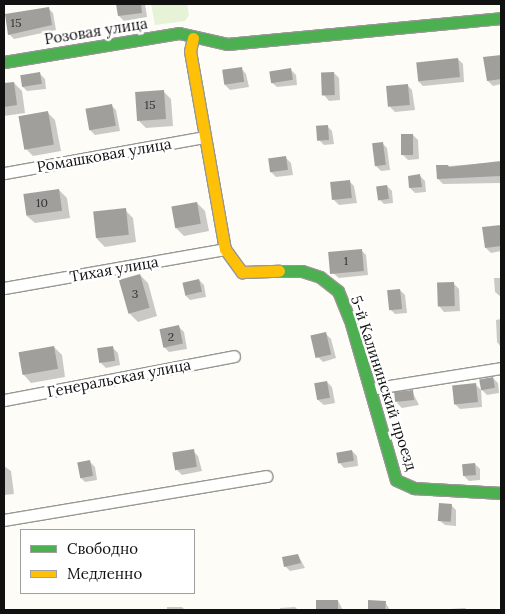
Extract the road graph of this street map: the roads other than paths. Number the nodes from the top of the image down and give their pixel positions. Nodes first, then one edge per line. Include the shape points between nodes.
1 (501, 18) edge
2 (193, 38) junction
3 (4, 62) edge
4 (204, 137) junction
5 (4, 173) edge
6 (225, 249) junction
7 (4, 288) edge
8 (234, 356) dead end
9 (501, 368) edge
10 (370, 389) junction
11 (4, 400) edge
12 (266, 476) dead end
13 (501, 493) edge
14 (4, 520) edge

1 - 2 street, Розовая улица via 227,44
2 - 3 street, Розовая улица via 179,33
2 - 4 street via 190,51
4 - 5 street, Ромашковая улица
4 - 6 street
6 - 7 street, Тихая улица
6 - 10 street, 5-й Калининский проезд via 242,272 302,271 320,277 338,291
8 - 11 street, Генеральская улица
9 - 10 street
10 - 13 street, 5-й Калининский проезд via 396,480 414,488
12 - 14 street

